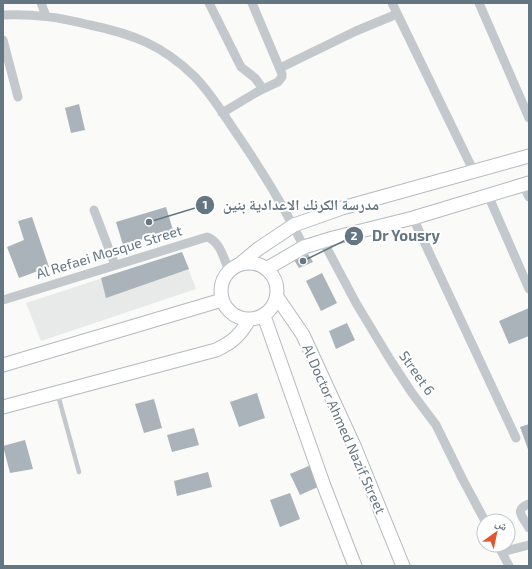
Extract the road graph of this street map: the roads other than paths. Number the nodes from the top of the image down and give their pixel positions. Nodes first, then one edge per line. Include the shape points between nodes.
1 (41, 3) edge
2 (209, 3) edge
3 (252, 3) edge
4 (392, 3) edge
5 (479, 3) edge
6 (397, 14) junction
7 (3, 15) edge
8 (46, 16) junction
9 (3, 40) edge
10 (280, 68) junction
11 (263, 89) junction
12 (18, 97) dead end
13 (222, 113) junction
14 (529, 118) edge
15 (529, 156) edge
16 (474, 172) junction
17 (526, 183) edge
18 (488, 195) junction
19 (529, 197) edge
20 (94, 210) dead end
21 (412, 218) junction
22 (294, 225) junction
23 (323, 241) junction
24 (304, 247) junction
25 (115, 265) junction
26 (235, 267) junction
27 (266, 269) junction
28 (529, 289) edge
29 (276, 297) junction
30 (3, 300) edge
31 (222, 300) junction
32 (264, 316) junction
33 (249, 320) junction
34 (3, 365) edge
35 (57, 393) junction
36 (3, 407) edge
37 (516, 438) dead end
38 (79, 472) dead end
39 (529, 504) edge
40 (481, 513) edge
41 (529, 528) edge
42 (529, 545) edge
43 (516, 547) edge
44 (502, 553) edge
45 (355, 566) edge
46 (403, 566) edge
47 (510, 566) edge

1 - 8 street
2 - 11 street via 241,66
3 - 10 street
4 - 6 street
5 - 14 street
6 - 10 street
6 - 16 street
7 - 8 street
8 - 13 street via 119,31 160,49 195,77
9 - 12 street
10 - 11 street via 280,80
11 - 13 street
13 - 22 street
15 - 16 street
16 - 22 street via 342,208
17 - 18 street
17 - 19 street
18 - 21 street
18 - 28 street
20 - 25 street
21 - 23 street
21 - 37 street
22 - 24 street
22 - 26 street
23 - 24 street
23 - 40 street, Street 6 via 391,361 436,425
24 - 27 street
25 - 26 street, Al Refaei Mosque Street via 207,237 216,243
25 - 30 street, Al Refaei Mosque Street
26 - 27 street via 249,263
26 - 31 street via 224,277 221,284
27 - 29 street via 275,282
29 - 32 street
29 - 46 street, Al Doctor Ahmed Nazif Street via 306,342 355,448
31 - 33 street via 232,315
31 - 34 street
32 - 33 street
32 - 45 street
33 - 35 street via 236,338 216,350
35 - 36 street
35 - 38 lane
39 - 41 street via 522,507 520,513
42 - 43 street
44 - 47 street

